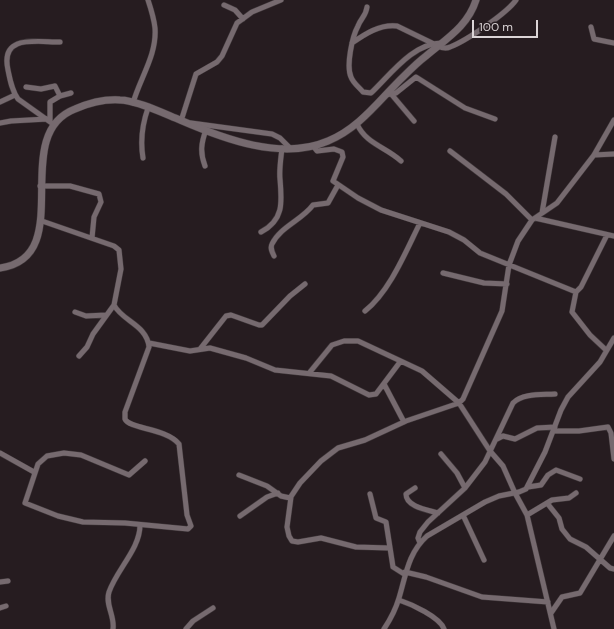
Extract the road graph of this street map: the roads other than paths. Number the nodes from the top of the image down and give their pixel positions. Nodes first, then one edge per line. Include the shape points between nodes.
1 (148, 0) edge
2 (281, 0) edge
3 (476, 0) edge
4 (516, 0) edge
5 (224, 5) dead end
6 (367, 7) dead end
7 (243, 19) junction
8 (591, 27) dead end
9 (60, 42) dead end
10 (352, 43) junction
11 (614, 43) edge
12 (438, 44) junction
13 (26, 87) dead end
14 (71, 93) dead end
15 (15, 95) junction
16 (389, 95) junction
17 (60, 96) junction
18 (0, 102) edge
19 (133, 103) junction
20 (148, 108) junction
21 (495, 118) dead end
22 (614, 120) edge
23 (50, 121) junction
24 (414, 121) dead end
25 (184, 122) junction
26 (0, 123) edge
27 (357, 124) junction
28 (206, 130) junction
29 (555, 137) dead end
30 (313, 146) junction
31 (286, 148) junction
32 (450, 151) dead end
33 (614, 154) edge
34 (594, 155) junction
35 (143, 158) dead end
36 (401, 161) dead end
37 (206, 166) dead end
38 (338, 185) junction
39 (40, 186) junction
40 (542, 213) junction
41 (533, 219) junction
42 (42, 221) junction
43 (420, 223) junction
44 (261, 232) dead end
45 (607, 235) junction
46 (614, 236) edge
47 (92, 238) junction
48 (274, 256) dead end
49 (510, 265) junction
50 (0, 268) edge
51 (443, 273) dead end
52 (305, 284) dead end
53 (507, 284) junction
54 (576, 292) junction
55 (114, 305) junction
56 (365, 311) dead end
57 (75, 312) dead end
58 (106, 315) junction
59 (614, 338) edge
60 (149, 343) junction
61 (607, 348) junction
62 (200, 349) junction
63 (614, 350) edge
64 (78, 356) dead end
65 (400, 362) junction
66 (310, 372) junction
67 (384, 384) junction
68 (555, 394) dead end
69 (459, 403) junction
70 (404, 422) junction
71 (554, 429) junction
72 (497, 439) junction
73 (490, 451) junction
74 (0, 453) edge
75 (441, 454) dead end
76 (614, 459) edge
77 (498, 460) junction
78 (145, 461) dead end
79 (485, 462) junction
80 (34, 472) junction
81 (239, 475) dead end
82 (580, 479) dead end
83 (528, 487) junction
84 (415, 488) dead end
85 (465, 488) junction
86 (515, 493) junction
87 (576, 493) dead end
88 (278, 494) junction
89 (370, 494) dead end
90 (291, 497) junction
91 (547, 503) junction
92 (438, 513) junction
93 (463, 515) junction
94 (527, 515) junction
95 (240, 516) dead end
96 (140, 525) junction
97 (614, 536) edge
98 (420, 543) junction
99 (389, 548) junction
100 (600, 558) junction
101 (484, 560) dead end
102 (614, 569) edge
103 (405, 573) junction
104 (8, 581) dead end
105 (0, 582) edge
106 (399, 600) junction
107 (548, 602) junction
108 (6, 606) dead end
109 (0, 608) edge
110 (213, 608) dead end
111 (551, 613) junction
112 (113, 629) edge
113 (186, 629) edge
114 (384, 629) edge
115 (444, 629) edge
116 (554, 629) edge

1 - 19 street via 155,27 154,38 149,63 140,80
2 - 7 street via 252,12
3 - 12 street via 467,21 456,33
4 - 12 street via 504,12 450,47
5 - 7 street via 235,10
6 - 10 street
7 - 25 street via 237,23 217,62 196,74
8 - 11 street via 594,39
9 - 15 street via 18,42 11,46 6,63
10 - 12 street via 371,31 392,25
10 - 12 street via 350,75 367,94 421,48
12 - 16 street
13 - 17 street via 41,89 55,86
14 - 17 street
15 - 18 street
15 - 23 street
16 - 21 street via 416,77 465,108
16 - 24 street
16 - 27 street
17 - 23 street via 50,102
19 - 20 street
19 - 23 street via 122,100 87,104
20 - 25 street
20 - 35 street via 143,121 140,145
22 - 34 street
23 - 26 street
23 - 39 street
25 - 28 street
25 - 31 street via 272,134 280,138
27 - 30 street via 329,141
27 - 36 street via 364,136
28 - 31 street via 263,148
28 - 37 street via 201,148 201,156
29 - 40 street
30 - 31 street
30 - 38 street via 317,151 334,149 344,154 333,181
31 - 44 street via 280,178 281,206 274,222
32 - 41 street via 506,194
33 - 34 street
34 - 40 street via 557,203
38 - 43 street via 381,210
38 - 48 street via 328,203 313,205 306,214 280,234 271,245
39 - 42 street
39 - 47 street via 70,186 100,196 101,202 94,217
40 - 41 street
41 - 45 street
41 - 49 street via 518,241
42 - 47 street
42 - 50 street via 37,240 30,252 19,261
43 - 49 street via 449,232 480,253
43 - 56 street via 376,302
45 - 46 street
45 - 54 street via 598,256
47 - 55 street via 118,250 121,269
49 - 53 street
49 - 54 street
51 - 53 street via 484,283
52 - 62 street via 262,325 228,315
53 - 69 street via 499,317 465,396
54 - 61 street via 572,312 590,335
55 - 58 street
55 - 60 street via 142,330
57 - 58 street via 86,316
58 - 64 street via 87,347
59 - 61 street
60 - 62 street via 184,351
60 - 96 street via 147,355 125,412 125,419 130,425 156,430 179,444 187,517 191,526 188,529
61 - 63 street
61 - 71 street via 593,371 568,397
62 - 66 street via 210,348 246,358 275,370
65 - 66 street via 358,341 344,341 330,346
65 - 67 street
65 - 69 street via 430,376
66 - 67 street via 335,377 369,395 376,394
67 - 70 street
68 - 72 street via 517,400 509,410
69 - 70 street
69 - 73 street
70 - 90 street via 365,440 336,449 300,483
71 - 72 street via 537,428 515,439 503,436
71 - 76 street via 579,431 607,426 611,433
71 - 83 street
72 - 73 street
73 - 77 street
73 - 79 street
74 - 80 street
75 - 85 street via 457,473
77 - 79 street
77 - 86 street
78 - 80 street via 129,475 84,456 64,453 45,457
79 - 85 street
80 - 96 street via 25,504 83,522
81 - 88 street via 262,483
82 - 83 street via 556,470 548,475 541,485
83 - 86 street via 522,492
84 - 92 street via 406,494 408,501
85 - 92 street
86 - 93 street via 499,496
86 - 94 street
87 - 91 street via 569,498
88 - 90 street via 285,498
88 - 95 street via 270,495
89 - 99 street via 376,518 386,522
90 - 99 street via 287,527 292,540 298,542 321,538 356,547
91 - 94 street
91 - 100 street via 559,518 562,529 570,539
92 - 98 street via 420,532
93 - 98 street via 427,536
93 - 101 street
94 - 107 street
96 - 112 street via 140,534 109,593
97 - 100 street
98 - 103 street
99 - 103 street via 393,567
100 - 102 street
100 - 111 street via 580,593 562,597
103 - 106 street
103 - 107 street via 432,579 482,597
104 - 105 street
106 - 114 street
106 - 115 street via 431,616 442,624
107 - 111 street
108 - 109 street
110 - 113 street via 193,621
111 - 116 street

